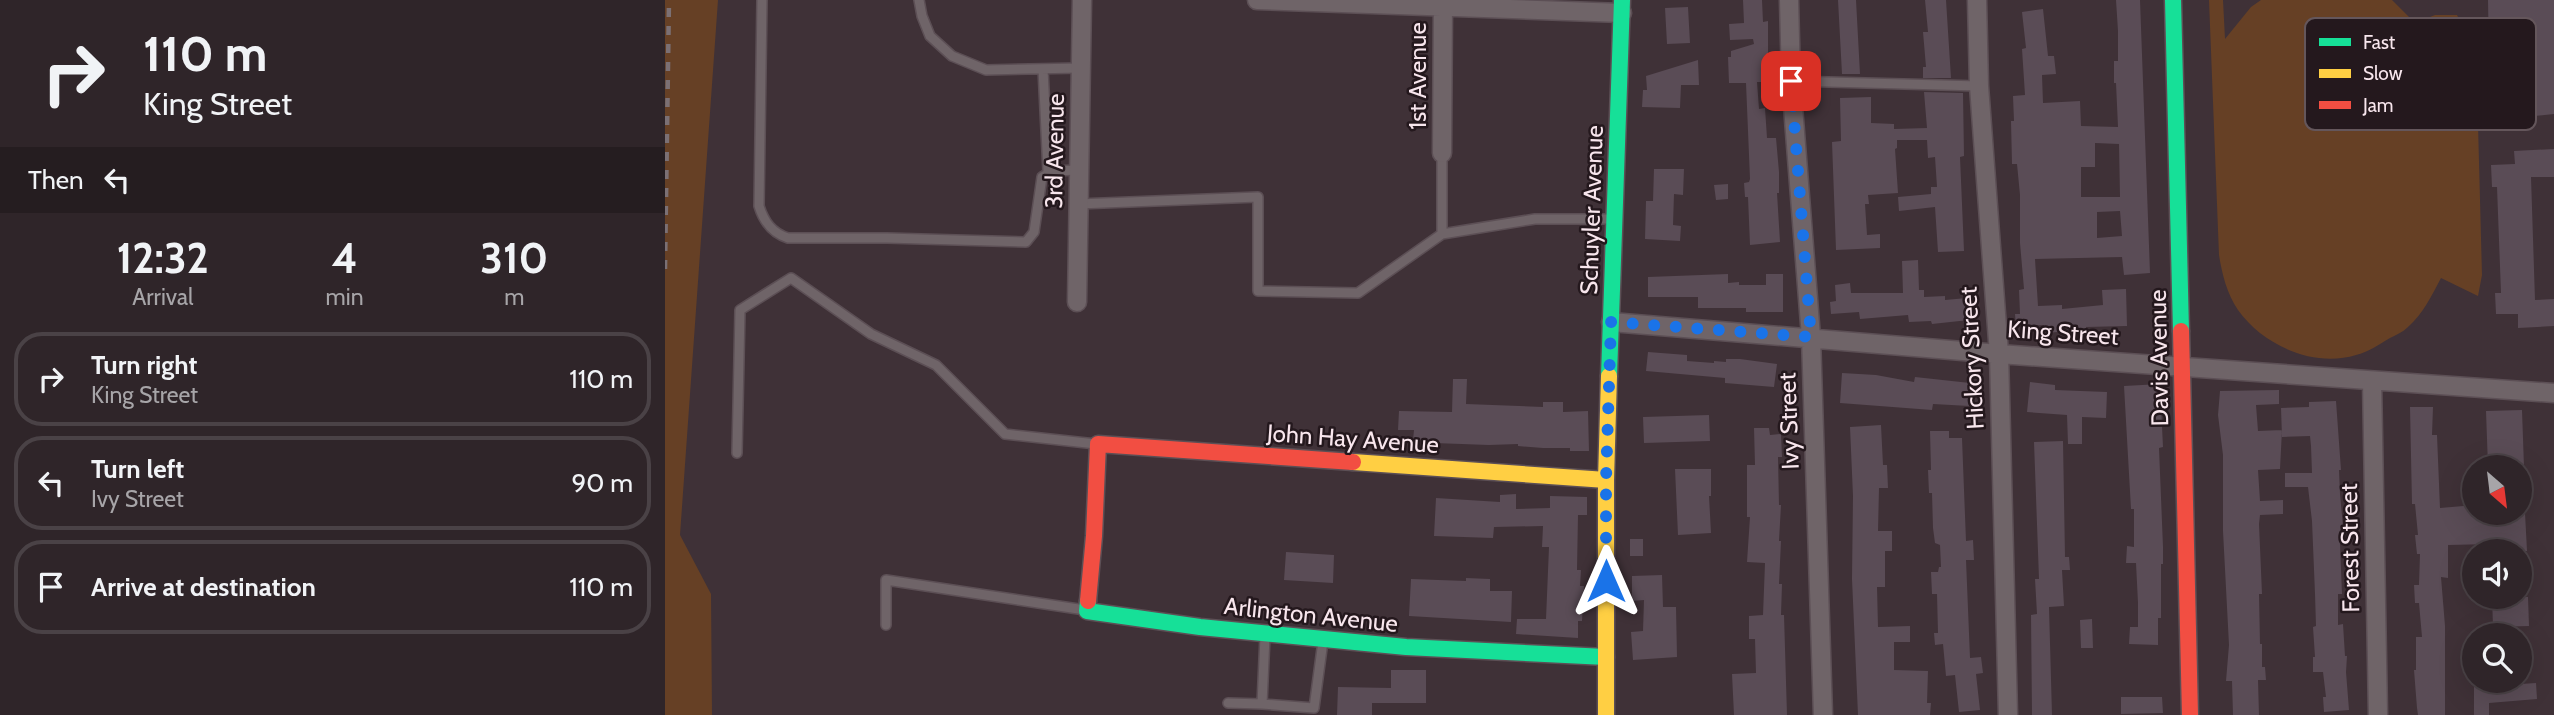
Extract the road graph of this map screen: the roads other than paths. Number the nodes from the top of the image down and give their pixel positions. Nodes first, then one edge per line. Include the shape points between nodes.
1 (762, 0) edge
2 (919, 0) edge
3 (1081, 0) edge
4 (1266, 0) edge
5 (1789, 0) edge
6 (1977, 0) edge
7 (2172, 0) edge
8 (1443, 3) edge
9 (1622, 7) edge
10 (1080, 68) junction
11 (1043, 69) junction
12 (1791, 81) junction
13 (1979, 86) junction
14 (1442, 153) joint
15 (1079, 170) junction
16 (1048, 172) junction
17 (1078, 204) junction
18 (1615, 219) junction
19 (1441, 234) junction
20 (1077, 302) dead end
21 (1611, 322) junction
22 (1811, 337) junction
23 (1999, 354) junction
24 (2183, 366) junction
25 (2372, 381) junction
26 (2554, 393) edge
27 (1098, 444) junction
28 (737, 453) dead end
29 (1606, 480) junction
30 (1087, 611) junction
31 (886, 625) dead end
32 (1265, 633) junction
33 (1323, 639) junction
34 (1606, 657) junction
35 (1229, 704) dead end
36 (1262, 704) junction
37 (1606, 715) edge
38 (1823, 715) edge
39 (2008, 715) edge
40 (2190, 715) edge
41 (2378, 715) edge

1 - 16 lane via 759,206 763,218 780,235 1026,242 1034,232 1042,177
2 - 11 lane via 930,36 952,56 986,70
3 - 10 street, 3rd Avenue
4 - 8 street
5 - 12 street, Ivy Street
6 - 13 street, Hickory Street
7 - 24 street, Davis Avenue
8 - 9 street
8 - 14 street, 1st Avenue
9 - 18 street, Schuyler Avenue
10 - 11 lane
10 - 15 street, 3rd Avenue
11 - 16 lane
12 - 13 lane
12 - 22 street, Ivy Street
13 - 23 street, Hickory Street
14 - 19 lane
15 - 16 lane
15 - 17 street, 3rd Avenue
17 - 19 lane via 1258,197 1258,291 1358,293
17 - 20 street, 3rd Avenue
18 - 19 lane via 1535,219
18 - 21 street, Schuyler Avenue
21 - 22 street, King Street
21 - 29 street, Schuyler Avenue
22 - 23 street, King Street
22 - 38 street, Ivy Street
23 - 24 street, King Street
23 - 39 street, Hickory Street
24 - 25 street, King Street
24 - 40 street, Davis Avenue
25 - 26 street, King Street
25 - 41 street, Forest Street
27 - 28 lane via 1005,434 936,365 871,334 791,278 740,310
27 - 29 street, John Hay Avenue
27 - 30 street
29 - 34 street, Schuyler Avenue
30 - 31 lane via 886,580
30 - 32 street, Arlington Avenue
32 - 33 street, Arlington Avenue
32 - 36 lane
33 - 34 street, Arlington Avenue
33 - 36 lane via 1314,708
34 - 37 street, Schuyler Avenue
35 - 36 lane

